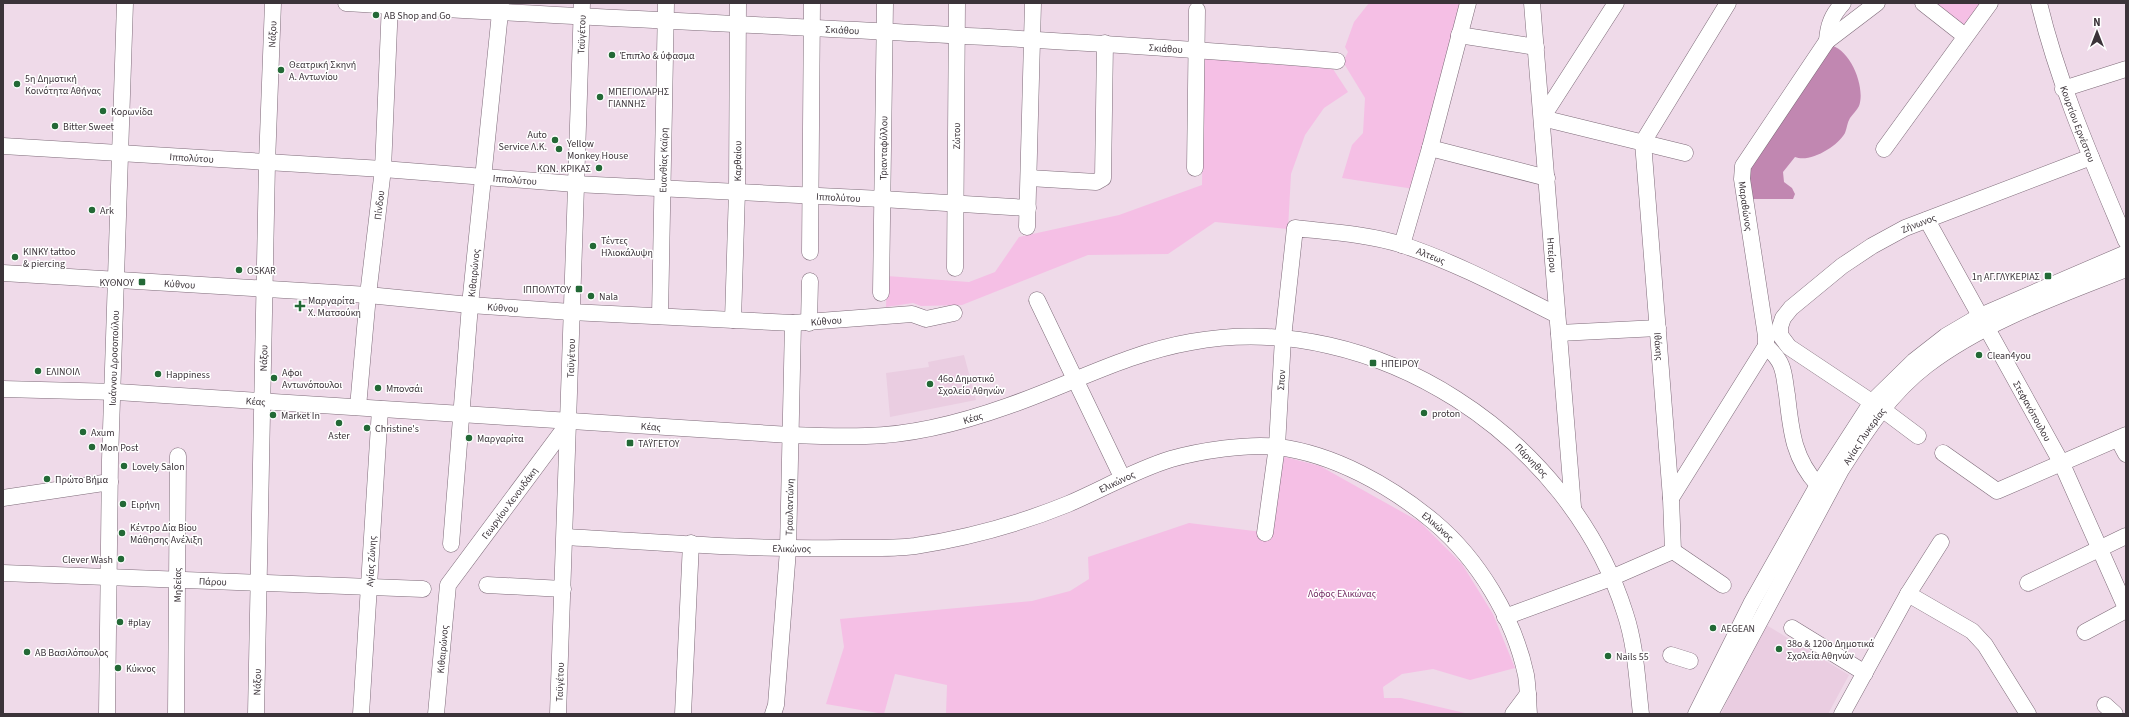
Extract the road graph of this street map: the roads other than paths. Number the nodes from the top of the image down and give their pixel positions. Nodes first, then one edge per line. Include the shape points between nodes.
1 (125, 3) edge
2 (273, 3) edge
3 (346, 3) edge
4 (666, 3) edge
5 (738, 3) edge
6 (812, 3) edge
7 (885, 3) edge
8 (957, 3) edge
9 (1033, 3) edge
10 (1468, 3) edge
11 (1532, 3) edge
12 (1616, 3) edge
13 (1728, 3) edge
14 (1843, 3) edge
15 (1877, 3) edge
16 (1923, 3) edge
17 (1990, 3) edge
18 (2039, 3) edge
19 (390, 4) edge
20 (500, 7) edge
21 (581, 10) edge
22 (1197, 10) dead end
23 (666, 21) junction
24 (738, 24) junction
25 (812, 28) junction
26 (884, 33) junction
27 (1460, 35) junction
28 (956, 36) junction
29 (1965, 36) junction
30 (1032, 38) junction
31 (1827, 41) junction
32 (1105, 43) junction
33 (1536, 47) junction
34 (1196, 50) junction
35 (1337, 62) dead end
36 (2126, 69) edge
37 (2064, 89) junction
38 (1542, 118) junction
39 (1643, 142) junction
40 (3, 146) edge
41 (1430, 148) junction
42 (1884, 149) dead end
43 (121, 153) junction
44 (1685, 153) dead end
45 (2091, 157) junction
46 (267, 162) junction
47 (1195, 168) dead end
48 (383, 169) junction
49 (483, 177) junction
50 (1029, 178) junction
51 (1547, 178) junction
52 (575, 184) junction
53 (664, 189) junction
54 (737, 191) junction
55 (810, 195) junction
56 (882, 199) junction
57 (956, 203) junction
58 (1028, 208) junction
59 (1927, 220) junction
60 (1028, 227) dead end
61 (1295, 228) joint
62 (2126, 241) edge
63 (1402, 245) junction
64 (810, 252) dead end
65 (2126, 253) edge
66 (955, 268) dead end
67 (2126, 269) edge
68 (3, 273) edge
69 (117, 280) junction
70 (810, 281) dead end
71 (264, 289) junction
72 (881, 293) dead end
73 (368, 295) junction
74 (1037, 300) dead end
75 (470, 306) junction
76 (571, 312) junction
77 (954, 313) dead end
78 (1557, 315) junction
79 (660, 316) junction
80 (733, 320) junction
81 (1983, 322) junction
82 (793, 323) junction
83 (809, 323) junction
84 (1658, 328) junction
85 (1559, 332) junction
86 (1283, 338) junction
87 (1766, 346) junction
88 (1074, 380) junction
89 (3, 389) edge
90 (113, 392) junction
91 (261, 401) junction
92 (1877, 406) junction
93 (358, 407) junction
94 (380, 409) junction
95 (460, 414) junction
96 (570, 421) junction
97 (790, 435) junction
98 (1918, 436) dead end
99 (2122, 437) edge
100 (1276, 446) junction
101 (1943, 453) dead end
102 (2126, 454) edge
103 (178, 456) dead end
104 (2062, 464) junction
105 (1122, 477) junction
106 (110, 482) junction
107 (1818, 486) junction
108 (3, 498) edge
109 (1671, 498) junction
110 (1573, 507) junction
111 (1265, 533) dead end
112 (2126, 536) edge
113 (565, 537) junction
114 (1941, 542) dead end
115 (691, 543) junction
116 (451, 544) dead end
117 (788, 550) junction
118 (2099, 550) junction
119 (1673, 551) junction
120 (3, 573) edge
121 (109, 577) junction
122 (1611, 578) junction
123 (177, 580) junction
124 (257, 583) junction
125 (2028, 583) dead end
126 (448, 585) joint
127 (487, 585) dead end
128 (1723, 585) dead end
129 (369, 587) junction
130 (423, 589) dead end
131 (563, 589) junction
132 (1908, 594) junction
133 (2126, 609) edge
134 (1506, 617) junction
135 (1792, 628) dead end
136 (2085, 632) dead end
137 (1671, 655) dead end
138 (1690, 661) dead end
139 (1865, 672) junction
140 (1528, 694) junction
141 (776, 711) edge
142 (107, 714) edge
143 (176, 714) edge
144 (256, 714) edge
145 (361, 714) edge
146 (436, 714) edge
147 (558, 714) edge
148 (683, 714) edge
149 (1513, 714) edge
150 (1529, 714) edge
151 (1641, 714) edge
152 (1696, 714) edge
153 (1710, 714) edge
154 (1842, 714) edge
155 (2028, 714) edge

1 - 43 street, Ιωάννου Δροσοπούλου
2 - 46 street, Νάξου
3 - 19 street, Σκιάθου
4 - 23 street, Ευανθίας Καϊρη
5 - 24 street, Καρθαίου
6 - 25 street
7 - 26 street, Τριανταφύλλου
8 - 28 street, Ζώτου
9 - 30 street
10 - 27 street
11 - 33 street, Ηπείρου
12 - 38 street
13 - 39 street
14 - 31 street, Μαραθώνος via 1834,13 1828,27
15 - 31 street, Μαραθώνος
16 - 29 street
17 - 29 street
18 - 37 street, Κουρτίου Ερνέστου via 2048,42
19 - 20 street, Σκιάθου
19 - 48 street, Πίνδου
20 - 21 street, Σκιάθου
20 - 49 street, Κιθαιρώνος
21 - 23 street, Σκιάθου
21 - 52 street, Ταϋγέτου
22 - 34 street
23 - 24 street, Σκιάθου
23 - 53 street, Ευανθίας Καϊρη
24 - 25 street, Σκιάθου
24 - 54 street, Καρθαίου
25 - 26 street, Σκιάθου
25 - 55 street
26 - 28 street, Σκιάθου
26 - 56 street, Τριανταφύλλου
27 - 33 street
27 - 41 street
28 - 30 street, Σκιάθου
28 - 57 street, Ζώτου
29 - 42 street
30 - 32 street, Σκιάθου
30 - 50 street
31 - 87 street, Μαραθώνος via 1743,166 1742,179
32 - 34 street, Σκιάθου
32 - 50 street via 1103,178 1096,182
33 - 38 street, Ηπείρου
34 - 35 street, Σκιάθου
34 - 47 street
36 - 37 street
37 - 45 street, Κουρτίου Ερνέστου
38 - 39 street
38 - 51 street, Ηπείρου
39 - 44 street
39 - 84 street, Ιθάκης
40 - 43 street, Ιππολύτου
41 - 51 street
41 - 63 street
43 - 46 street, Ιππολύτου
43 - 69 street, Ιωάννου Δροσοπούλου
45 - 59 street, Ζήνωνος
45 - 62 street, Κουρτίου Ερνέστου
46 - 48 street, Ιππολύτου
46 - 71 street, Νάξου
48 - 49 street, Ιππολύτου
48 - 73 street, Πίνδου
49 - 52 street, Ιππολύτου
49 - 75 street, Κιθαιρώνος
50 - 58 street
51 - 78 street, Ηπείρου
52 - 53 street, Ιππολύτου
52 - 76 street, Ταϋγέτου
53 - 54 street, Ιππολύτου
53 - 79 street, Ευανθίας Καϊρη
54 - 55 street, Ιππολύτου
54 - 80 street, Καρθαίου
55 - 56 street, Ιππολύτου
55 - 64 street
56 - 57 street, Ιππολύτου
56 - 72 street, Τριανταφύλλου
57 - 58 street, Ιππολύτου
57 - 66 street, Ζώτου
58 - 60 street
59 - 81 street, Στεφανόπουλου
59 - 92 street, Ζήνωνος via 1905,228 1842,266 1791,308 1780,327 1780,335 1789,347
61 - 63 street, Αλτεως via 1361,236
61 - 86 street, Σπον
63 - 78 street, Αλτεως via 1474,273
65 - 81 street, Αγίας Γλυκερίας
67 - 81 street, Αγίας Γλυκερίας
68 - 69 street, Κύθνου
69 - 71 street, Κύθνου
69 - 90 street, Ιωάννου Δροσοπούλου
70 - 83 street
71 - 73 street, Κύθνου
71 - 91 street, Νάξου
73 - 75 street, Κύθνου
73 - 93 street, Πίνδου
74 - 88 street
75 - 76 street, Κύθνου
75 - 95 street, Κιθαιρώνος
76 - 79 street, Κύθνου
76 - 96 street, Ταϋγέτου
77 - 83 street, Κύθνου via 926,319 912,314
78 - 85 street, Ηπείρου
79 - 80 street, Κύθνου
80 - 82 street, Κύθνου
81 - 92 street, Αγίας Γλυκερίας
81 - 104 street, Στεφανόπουλου
82 - 83 street, Κύθνου
82 - 97 street, Τραυλαντώνη
84 - 85 street
84 - 109 street, Ιθάκης
85 - 110 street, Ηπείρου
86 - 88 street, Κέας via 1251,336 1191,342 1156,349
86 - 100 street, Σπον
86 - 110 street, Πάρνηθος via 1326,345 1358,354 1427,382 1458,399 1508,436 1531,457
87 - 107 street via 1782,366 1791,429 1800,462
87 - 109 street
88 - 97 street, Κέας via 1008,406 921,430 866,436
88 - 105 street
89 - 90 street, Κέας
90 - 91 street, Κέας
90 - 106 street, Ιωάννου Δροσοπούλου
91 - 93 street, Κέας
91 - 124 street, Νάξου
92 - 98 street
92 - 107 street, Αγίας Γλυκερίας
92 - 153 street, Αγίας Γλυκερίας
93 - 94 street, Κέας
94 - 95 street, Κέας
94 - 129 street, Αγίας Ζώνης
95 - 96 street, Κέας
95 - 116 street, Κιθαιρώνος
96 - 97 street, Κέας
96 - 113 street, Ταϋγέτου
96 - 126 street, Γεωργίου Χενουδάκη
97 - 117 street, Τραυλαντώνη
99 - 102 street
99 - 104 street
100 - 105 street, Ελικώνος via 1197,452
100 - 111 street, Σπον
100 - 134 street, Ελικώνος via 1323,458 1392,491 1416,507 1449,534 1465,553
101 - 104 street via 1997,491
103 - 123 street, Μηδείας
104 - 118 street, Στεφανόπουλου
105 - 117 street, Ελικώνος via 1048,512 960,538 911,546
106 - 108 street
106 - 121 street, Ιωάννου Δροσοπούλου
107 - 152 street, Αγίας Γλυκερίας via 1751,604
109 - 119 street, Ιθάκης
110 - 122 street, Πάρνηθος
112 - 118 street
113 - 115 street, Ελικώνος
113 - 131 street, Ταϋγέτου
114 - 132 street
115 - 117 street, Ελικώνος
115 - 148 street
117 - 141 street, Τραυλαντώνη
118 - 125 street
118 - 133 street, Στεφανόπουλου
119 - 122 street
119 - 128 street
120 - 121 street, Πάρου
121 - 123 street, Πάρου
121 - 142 street, Ιωάννου Δροσοπούλου
122 - 134 street
122 - 151 street, Πάρνηθος via 1625,611 1633,643
123 - 124 street, Πάρου
123 - 143 street, Μηδείας
124 - 129 street, Πάρου
124 - 144 street, Νάξου
126 - 146 street, Κιθαιρώνος
127 - 131 street
129 - 130 street, Πάρου
129 - 145 street, Αγίας Ζώνης
131 - 147 street, Ταϋγέτου
132 - 139 street
132 - 155 street via 1972,632 1985,645
133 - 136 street
134 - 140 street, Ελικώνος via 1520,653
135 - 139 street
137 - 138 street
139 - 154 street
140 - 149 street
140 - 150 street, Ελικώνος

